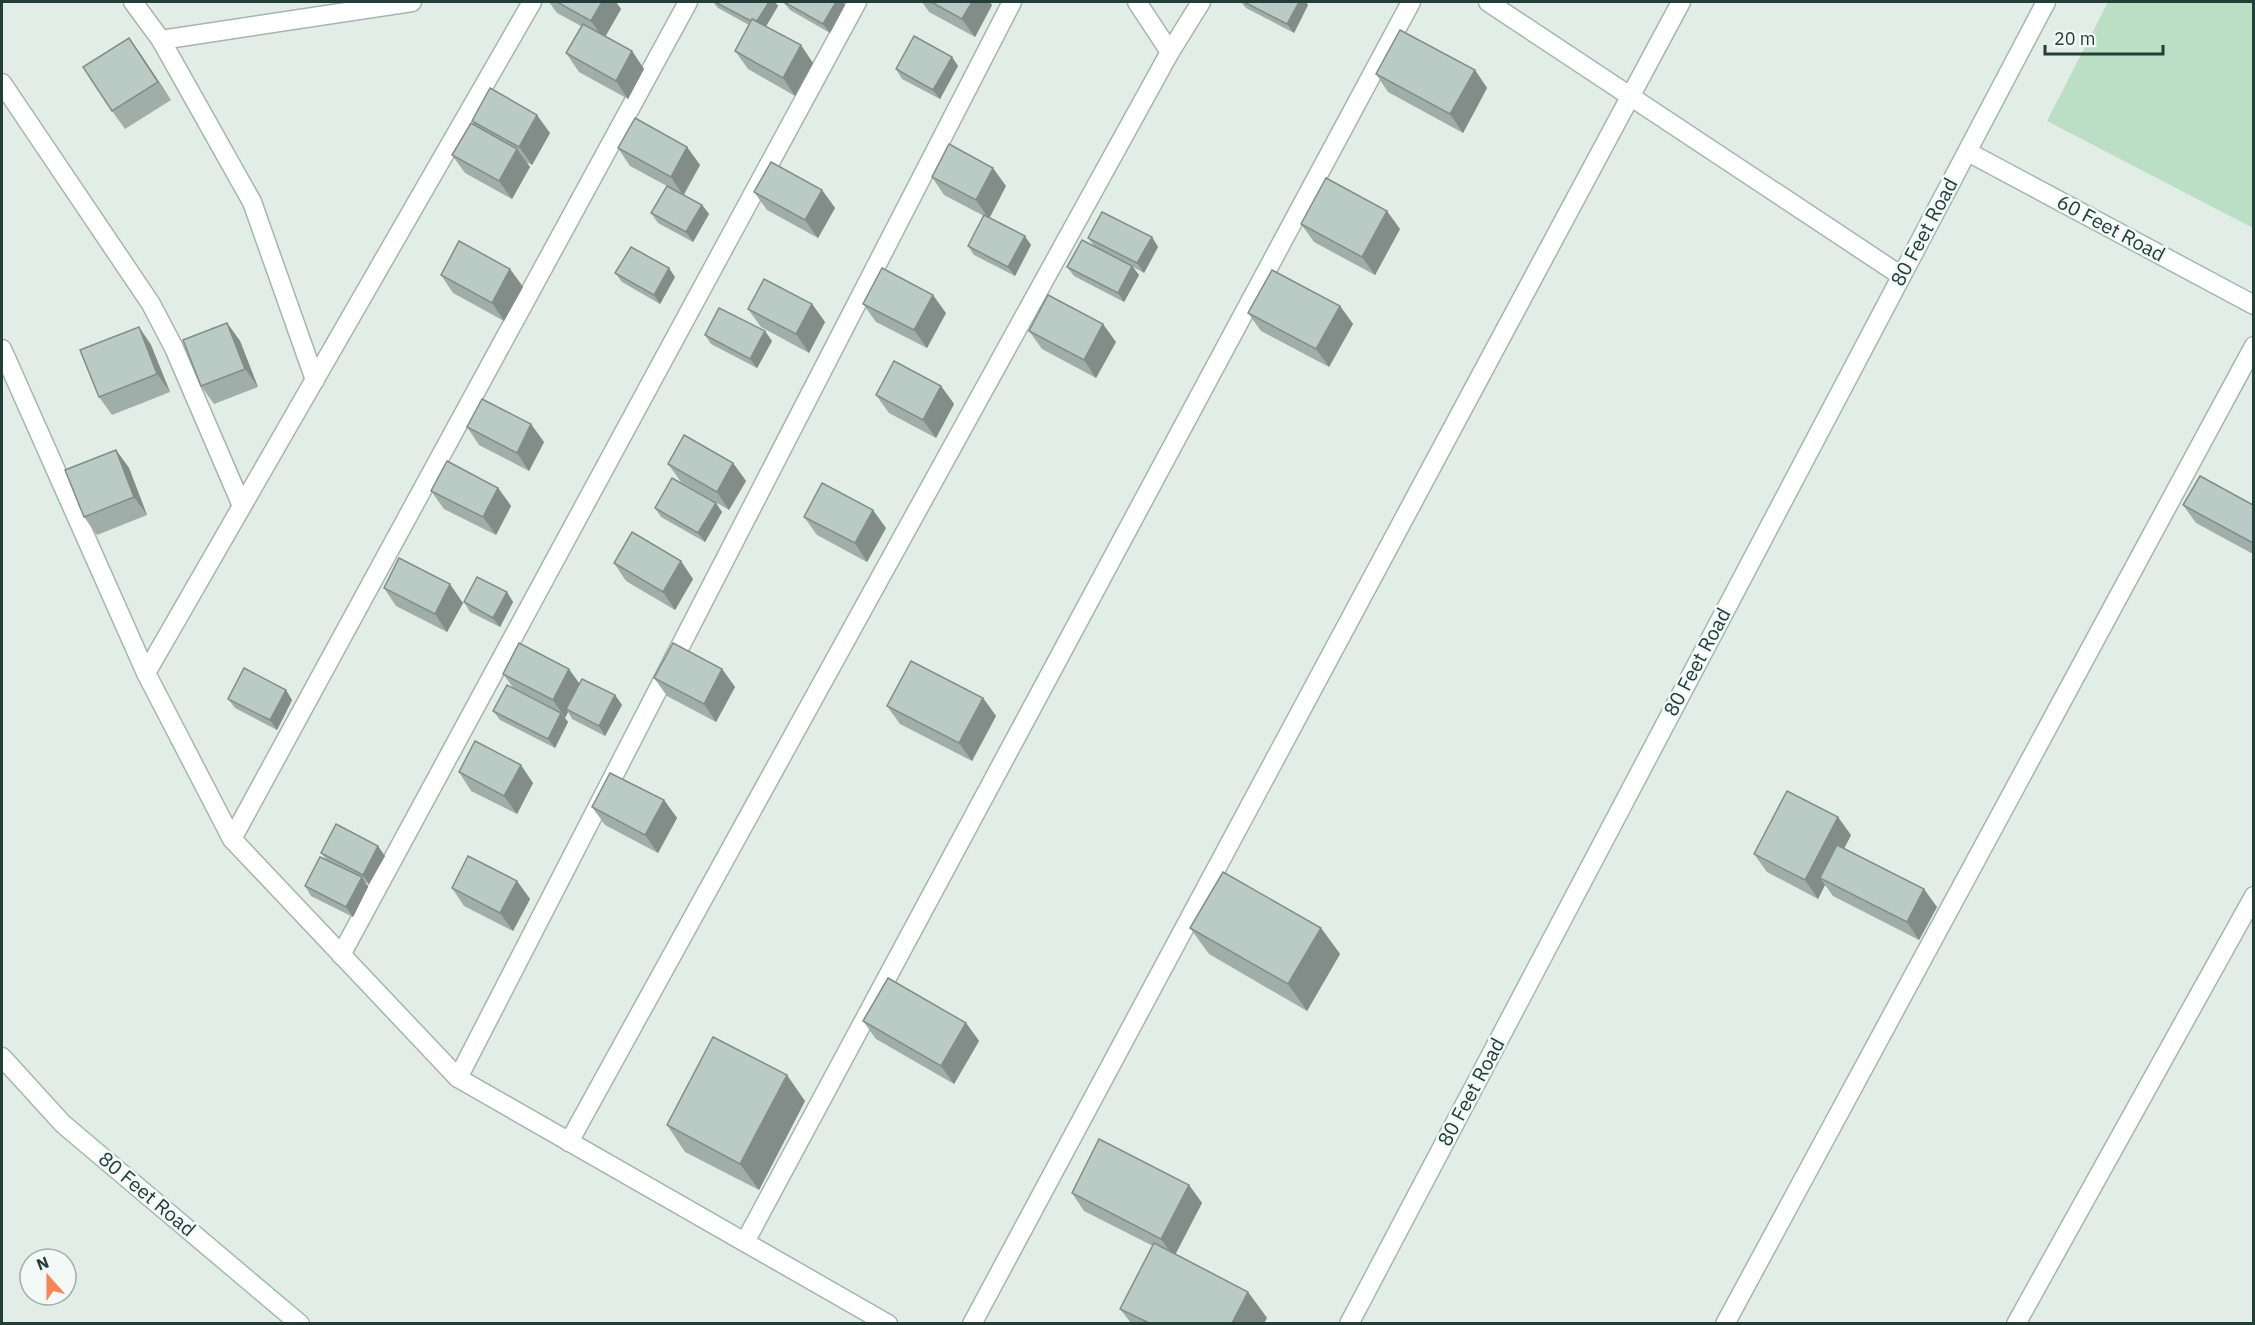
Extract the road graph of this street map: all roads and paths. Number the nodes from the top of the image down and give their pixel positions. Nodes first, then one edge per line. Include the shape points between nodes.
1 (133, 2) edge
2 (412, 2) edge
3 (532, 2) edge
4 (688, 2) edge
5 (857, 2) edge
6 (1012, 2) edge
7 (1137, 2) edge
8 (1201, 2) edge
9 (1411, 2) edge
10 (1488, 2) edge
11 (1681, 2) edge
12 (2046, 2) edge
13 (161, 40) junction
14 (1170, 52) junction
15 (2, 83) edge
16 (1630, 96) junction
17 (1968, 152) junction
18 (1900, 275) junction
19 (2253, 305) edge
20 (2253, 345) edge
21 (2, 348) edge
22 (315, 380) junction
23 (242, 506) junction
24 (146, 673) junction
25 (232, 839) junction
26 (2253, 896) edge
27 (341, 955) junction
28 (2, 1057) edge
29 (458, 1078) junction
30 (568, 1142) junction
31 (745, 1242) junction
32 (300, 1323) edge
33 (888, 1323) edge
34 (972, 1323) edge
35 (1349, 1323) edge
36 (1725, 1323) edge
37 (2016, 1323) edge

1 - 13 street
2 - 13 street
3 - 22 street
4 - 25 street
5 - 27 street
6 - 29 street
7 - 14 street
8 - 14 street
9 - 31 street
10 - 16 street
11 - 16 street
12 - 17 street, 80 Feet Road
13 - 22 street via 252,202
14 - 30 street
15 - 23 street via 151,304
16 - 18 street
16 - 34 street
17 - 18 street, 80 Feet Road
17 - 19 street, 60 Feet Road
18 - 35 street, 80 Feet Road
20 - 36 street
21 - 24 street
22 - 23 street
23 - 24 street
24 - 25 street
25 - 27 street
26 - 37 street
27 - 29 street
28 - 32 street, 80 Feet Road via 63,1124
29 - 30 street
30 - 31 street
31 - 33 street

